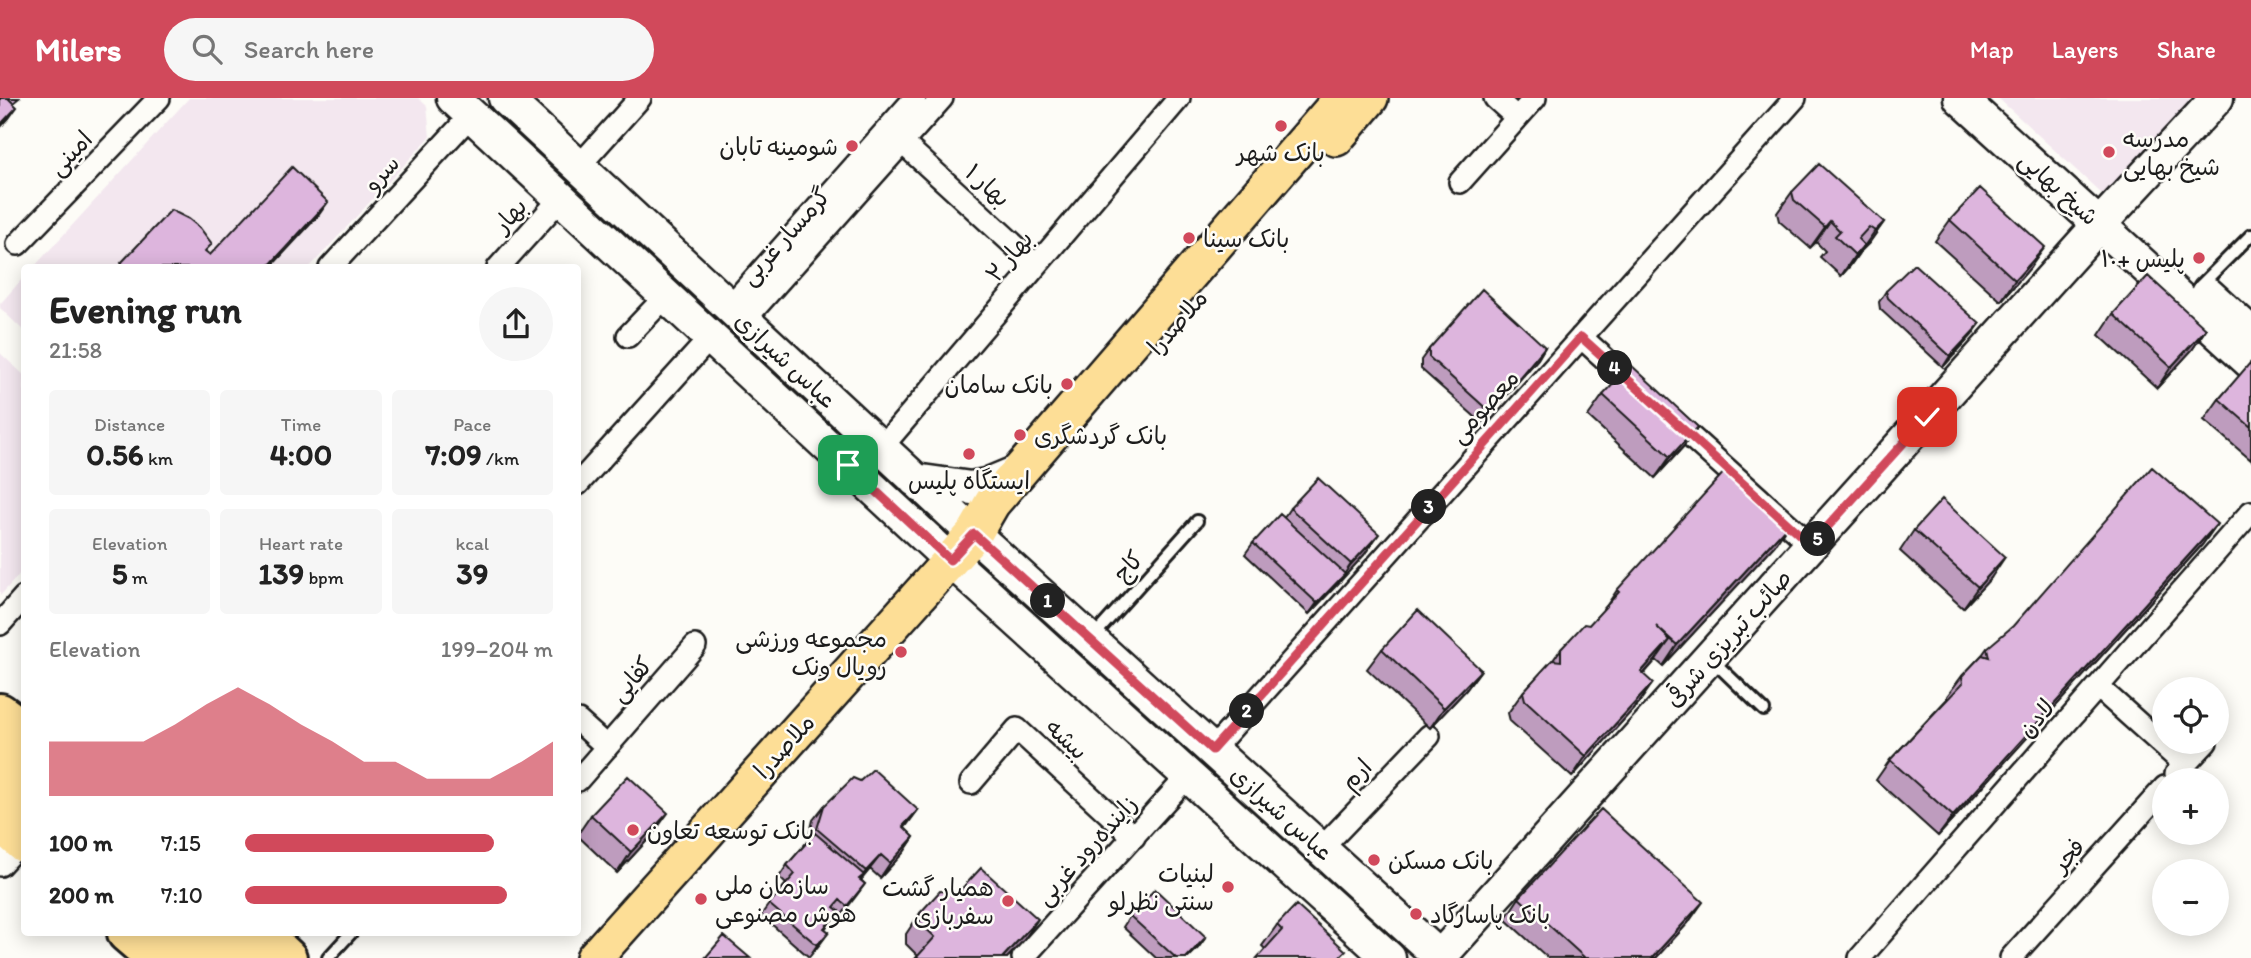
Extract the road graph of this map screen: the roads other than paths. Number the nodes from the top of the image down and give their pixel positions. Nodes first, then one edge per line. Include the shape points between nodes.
1 (159, 98) edge
2 (505, 98) edge
3 (640, 98) edge
4 (915, 98) edge
5 (942, 98) edge
6 (1178, 98) edge
7 (1342, 98) edge
8 (1370, 98) edge
9 (1495, 98) edge
10 (1535, 98) edge
11 (1795, 98) edge
12 (1960, 98) edge
13 (1992, 98) edge
14 (2217, 98) edge
15 (462, 106) edge
16 (1517, 118) junction
17 (888, 129) junction
18 (904, 144) junction
19 (579, 166) junction
20 (1460, 182) dead end
21 (561, 198) junction
22 (2107, 218) junction
23 (2251, 235) edge
24 (18, 244) dead end
25 (333, 264) edge
26 (502, 264) edge
27 (1036, 265) junction
28 (2200, 286) junction
29 (666, 296) junction
30 (734, 312) junction
31 (2251, 333) edge
32 (628, 336) dead end
33 (711, 337) junction
34 (1581, 337) junction
35 (2251, 363) edge
36 (881, 448) junction
37 (1017, 472) junction
38 (915, 480) junction
39 (581, 481) edge
40 (942, 504) junction
41 (2251, 512) edge
42 (1197, 521) dead end
43 (920, 532) junction
44 (974, 534) junction
45 (1811, 545) junction
46 (950, 560) junction
47 (21, 600) edge
48 (0, 624) edge
49 (1090, 640) junction
50 (695, 646) dead end
51 (1710, 658) junction
52 (2098, 687) junction
53 (1765, 710) dead end
54 (0, 713) edge
55 (581, 724) edge
56 (21, 729) edge
57 (1429, 736) dead end
58 (0, 743) edge
59 (607, 747) junction
60 (1212, 750) junction
61 (2195, 754) edge
62 (21, 759) edge
63 (2172, 768) edge
64 (2182, 768) edge
65 (1188, 776) junction
66 (581, 777) edge
67 (0, 783) edge
68 (971, 783) dead end
69 (21, 800) edge
70 (2152, 801) edge
71 (1134, 836) junction
72 (1321, 849) junction
73 (130, 936) edge
74 (180, 936) edge
75 (263, 936) edge
76 (348, 936) edge
77 (218, 947) edge
78 (156, 958) edge
79 (287, 958) edge
80 (328, 958) edge
81 (594, 958) edge
82 (1023, 958) edge
83 (1389, 958) edge
84 (1440, 958) edge
85 (1860, 958) edge
86 (2011, 958) edge

1 - 24 street, امینی
2 - 19 main road, عباس شیرازی
3 - 19 street
4 - 17 street, گرمسار غربی
5 - 18 street, گرمسار غربی
6 - 27 street, بهار ۲
7 - 37 main road, ملاصدرا
8 - 44 main road, ملاصدرا via 1013,513
9 - 16 street
10 - 16 street
11 - 34 street, معصومی
12 - 22 main road, شیخ بهایی
13 - 22 main road, شیخ بهایی
14 - 22 main road, صائب تبریزی شرقی
15 - 21 main road, عباس شیرازی
15 - 25 street, سرو
16 - 20 street
17 - 18 street, بهار ۱
17 - 30 street, گرمسار غربی via 740,295
18 - 27 street, بهار ۱
18 - 30 street, گرمسار غربی via 755,308
19 - 30 main road, عباس شیرازی
21 - 26 street, بهار
21 - 29 main road, عباس شیرازی
22 - 28 main road, شیخ بهایی
22 - 35 main road, شیخ بهایی
22 - 45 main road, صائب تبریزی شرقی
23 - 28 lane
27 - 36 street, بهار ۲
28 - 31 main road, شیخ بهایی
29 - 32 street
29 - 33 main road, عباس شیرازی
30 - 33 main road
30 - 36 main road, عباس شیرازی
33 - 39 street
33 - 43 main road, عباس شیرازی
34 - 45 street
34 - 60 street, معصومی
36 - 38 main road, عباس شیرازی
37 - 38 main road via 971,488
37 - 44 main road, ملاصدرا
38 - 40 main road, عباس شیرازی
40 - 43 main road via 939,525
40 - 44 main road, عباس شیرازی
41 - 52 street, لادن
42 - 49 lane, کاج
43 - 46 main road, عباس شیرازی
44 - 46 main road, ملاصدرا
44 - 49 main road, عباس شیرازی
45 - 51 main road, صائب تبریزی شرقی
46 - 65 main road, عباس شیرازی
46 - 81 main road, ملاصدرا
47 - 48 street
49 - 60 main road, عباس شیرازی
50 - 59 street, کفایی
51 - 53 lane
51 - 84 main road, صائب تبریزی شرقی
52 - 63 street
52 - 85 street, لادن
54 - 56 highway
55 - 59 street
57 - 72 street, ارم
58 - 62 highway
59 - 66 street, کفایی
60 - 72 main road, عباس شیرازی
61 - 64 street
65 - 71 street, زاینده‌رود غربی
65 - 83 main road, عباس شیرازی
67 - 69 highway
68 - 71 street, بیشه via 1017,729
70 - 86 street, فجر
71 - 82 street, زاینده‌رود غربی
72 - 84 main road, عباس شیرازی
73 - 78 highway
74 - 77 highway
75 - 79 highway
76 - 80 lane

